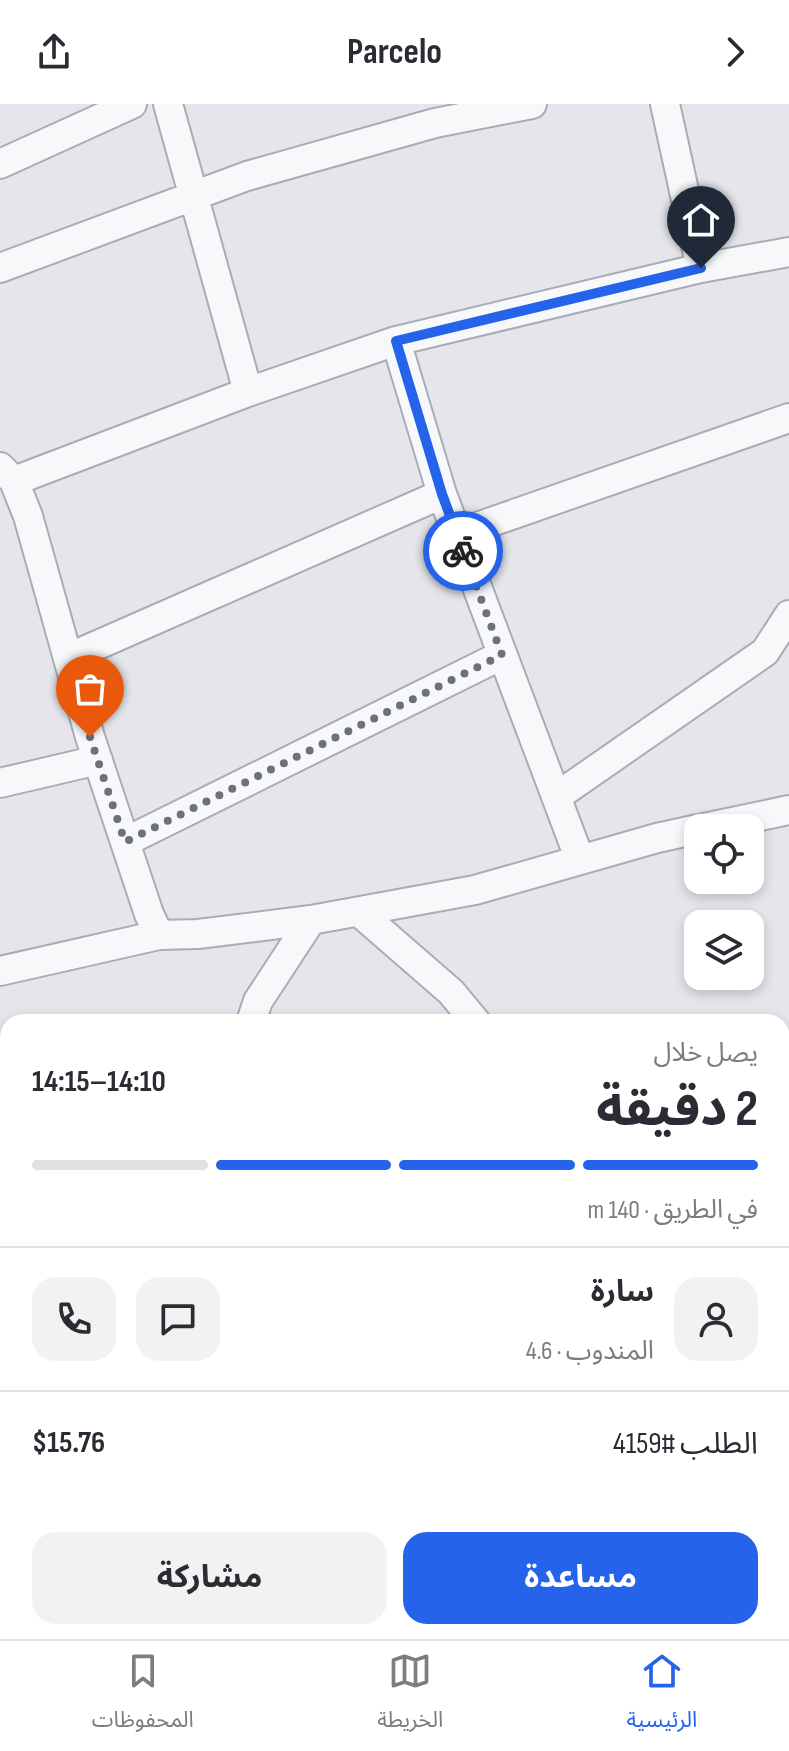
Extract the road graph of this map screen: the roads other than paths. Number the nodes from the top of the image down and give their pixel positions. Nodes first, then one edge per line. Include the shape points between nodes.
1 (168, 104) edge
2 (532, 104) edge
3 (665, 104) edge
4 (117, 107) edge
5 (0, 164) edge
6 (193, 195) junction
7 (789, 252) edge
8 (0, 268) edge
9 (701, 268) junction
10 (396, 341) junction
11 (248, 392) junction
12 (789, 418) edge
13 (7, 474) edge
14 (442, 494) junction
15 (457, 534) junction
16 (789, 615) edge
17 (502, 655) junction
18 (68, 658) junction
19 (98, 760) junction
20 (0, 783) edge
21 (556, 797) junction
22 (789, 810) edge
23 (764, 815) edge
24 (684, 832) edge
25 (125, 842) junction
26 (580, 860) junction
27 (359, 912) junction
28 (311, 920) junction
29 (159, 935) junction
30 (0, 971) edge
31 (254, 1014) edge
32 (469, 1014) edge

1 - 6 street
2 - 6 street via 375,139
3 - 9 street
4 - 5 street
6 - 8 street
6 - 11 street
7 - 9 street
9 - 10 street
10 - 11 street
10 - 14 street
11 - 13 street
12 - 15 street
13 - 18 street via 28,516
14 - 15 street
14 - 18 street
15 - 17 street
16 - 21 street via 765,652
17 - 21 street
17 - 25 street
18 - 19 street
19 - 20 street
19 - 25 street
21 - 26 street
22 - 23 street
24 - 26 street
25 - 29 street
26 - 27 street via 475,890
27 - 28 street
27 - 32 street
28 - 29 street
28 - 31 street
29 - 30 street

